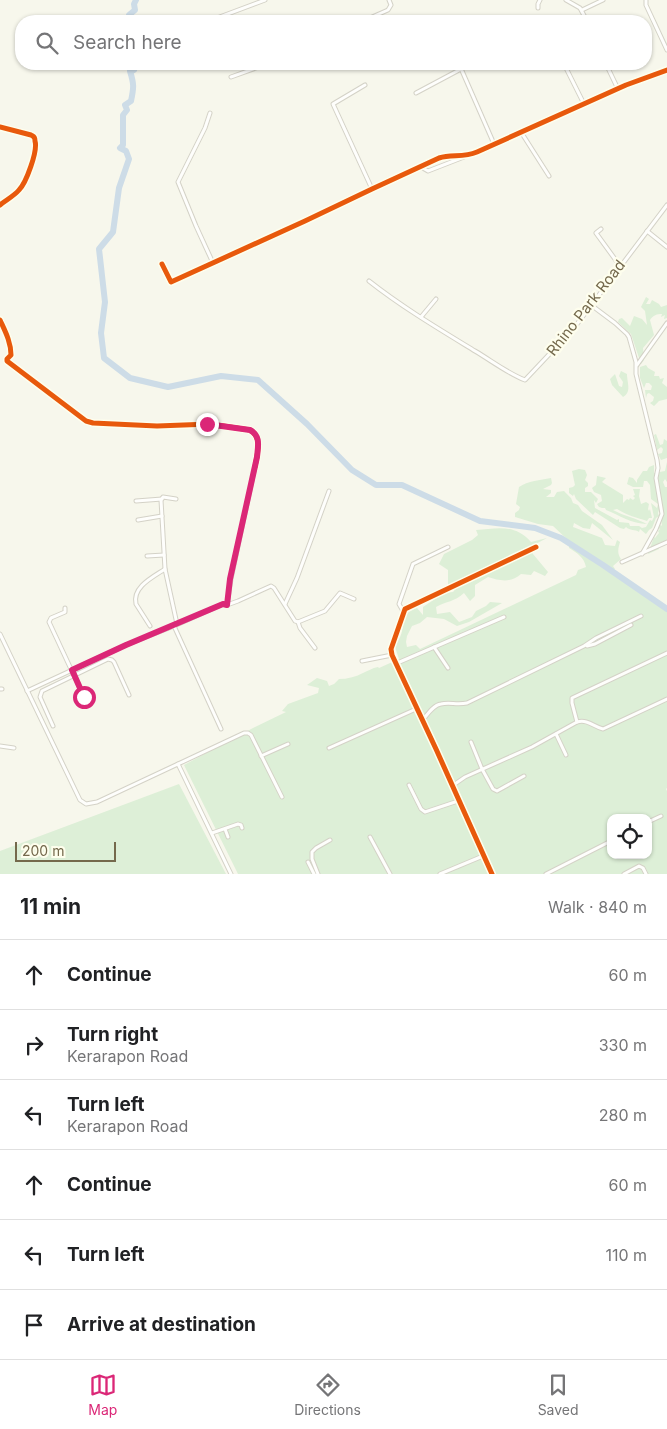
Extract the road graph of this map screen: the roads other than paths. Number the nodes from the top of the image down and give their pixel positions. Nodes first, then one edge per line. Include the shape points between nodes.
1 (265, 0) edge
2 (389, 0) edge
3 (540, 0) edge
4 (566, 0) edge
5 (603, 0) edge
6 (646, 0) edge
7 (538, 8) dead end
8 (582, 10) junction
9 (225, 15) edge
10 (377, 15) edge
11 (584, 15) edge
12 (651, 15) edge
13 (652, 18) edge
14 (667, 50) edge
15 (251, 70) edge
16 (459, 70) edge
17 (461, 70) edge
18 (567, 70) edge
19 (609, 70) edge
20 (667, 70) edge
21 (232, 77) dead end
22 (365, 85) dead end
23 (618, 88) junction
24 (416, 93) dead end
25 (584, 104) junction
26 (210, 113) dead end
27 (0, 127) edge
28 (521, 132) junction
29 (494, 144) junction
30 (468, 156) junction
31 (421, 167) junction
32 (549, 176) dead end
33 (372, 189) junction
34 (0, 205) edge
35 (667, 205) edge
36 (601, 229) dead end
37 (647, 231) junction
38 (667, 247) edge
39 (213, 263) junction
40 (162, 264) dead end
41 (620, 266) junction
42 (368, 281) dead end
43 (436, 299) dead end
44 (591, 305) junction
45 (421, 317) junction
46 (0, 320) edge
47 (667, 323) edge
48 (637, 366) junction
49 (329, 491) dead end
50 (162, 498) junction
51 (176, 499) dead end
52 (136, 501) dead end
53 (162, 516) junction
54 (138, 520) dead end
55 (667, 542) edge
56 (448, 547) dead end
57 (536, 547) dead end
58 (642, 554) junction
59 (164, 555) junction
60 (147, 556) dead end
61 (622, 562) dead end
62 (164, 569) junction
63 (354, 599) dead end
64 (227, 605) junction
65 (285, 605) junction
66 (65, 608) dead end
67 (403, 611) junction
68 (641, 616) dead end
69 (504, 617) dead end
70 (298, 622) junction
71 (176, 625) junction
72 (631, 625) dead end
73 (150, 626) dead end
74 (0, 634) edge
75 (584, 646) junction
76 (434, 647) junction
77 (315, 648) dead end
78 (667, 654) edge
79 (392, 655) junction
80 (362, 661) dead end
81 (396, 664) junction
82 (448, 668) dead end
83 (72, 670) junction
84 (75, 676) junction
85 (27, 691) junction
86 (129, 695) dead end
87 (84, 697) dead end
88 (667, 699) edge
89 (416, 709) junction
90 (422, 721) junction
91 (577, 722) junction
92 (53, 726) dead end
93 (221, 729) dead end
94 (556, 734) junction
95 (471, 742) dead end
96 (288, 744) dead end
97 (0, 746) edge
98 (14, 748) dead end
99 (330, 748) dead end
100 (566, 754) dead end
101 (261, 756) junction
102 (178, 764) junction
103 (482, 769) junction
104 (524, 776) dead end
105 (409, 785) dead end
106 (452, 786) junction
107 (282, 797) dead end
108 (458, 801) junction
109 (661, 816) dead end
110 (652, 820) edge
111 (242, 828) dead end
112 (225, 829) junction
113 (212, 833) junction
114 (228, 837) dead end
115 (370, 837) dead end
116 (330, 840) dead end
117 (607, 843) edge
118 (483, 856) junction
119 (308, 862) dead end
120 (231, 874) edge
121 (314, 874) edge
122 (318, 874) edge
123 (390, 874) edge
124 (440, 874) edge
125 (492, 874) edge
126 (546, 874) edge
127 (624, 874) edge
128 (646, 874) edge

1 - 9 street
2 - 10 street via 388,10
3 - 7 street
4 - 8 street
5 - 8 street
6 - 12 street
8 - 11 street
13 - 14 street
15 - 21 street
16 - 24 street
17 - 29 street
18 - 25 street
19 - 23 street
20 - 23 street
22 - 33 street via 333,104
23 - 25 street
25 - 28 street
26 - 39 street via 178,182
27 - 34 street via 31,135 36,145 21,188
28 - 29 street
28 - 32 street
29 - 30 street
30 - 31 street via 444,157
30 - 31 street via 428,171
31 - 33 street
33 - 39 street
35 - 37 street, Rhino Park Road
36 - 41 street via 596,233
37 - 38 street
37 - 41 street, Rhino Park Road
39 - 40 street via 171,282
41 - 44 street, Rhino Park Road
42 - 45 street, Rhino Park Road
43 - 45 street
44 - 45 street, Rhino Park Road via 525,380
44 - 48 street via 625,331
46 - 64 street via 11,350 7,361 86,421 138,426 210,424 248,429 255,433 258,439 255,467
47 - 48 street
48 - 58 street via 636,374 657,460 656,478 662,514
49 - 65 street
50 - 51 street
50 - 52 street
50 - 53 street
53 - 54 street
53 - 59 street
55 - 58 street
56 - 67 street via 414,564 399,604
57 - 67 street
58 - 61 street
59 - 60 street
59 - 62 street
62 - 71 street
62 - 73 street via 142,585 135,598
63 - 70 street via 340,593 325,611
64 - 65 street via 271,586
64 - 71 street
65 - 70 street
66 - 83 street via 65,612 49,622
67 - 79 street
68 - 75 street
69 - 76 street
70 - 77 street
71 - 83 street
71 - 93 street
72 - 75 street
74 - 85 street
75 - 90 street via 467,703 438,704
76 - 81 street
76 - 82 street
78 - 91 street via 572,698
79 - 80 street
79 - 81 street
81 - 89 street
83 - 84 street
83 - 85 street
84 - 86 street via 110,659
84 - 87 street
84 - 92 street via 40,693 40,700
85 - 102 street via 84,803 97,802
88 - 91 street via 603,729 588,722
89 - 90 street
89 - 99 street
90 - 106 street
91 - 94 street
94 - 100 street
94 - 103 street
95 - 103 street
96 - 101 street
97 - 98 street
101 - 102 street via 251,735 246,732
101 - 107 street
102 - 113 street
103 - 104 street via 492,789 497,791
103 - 106 street
105 - 108 street via 425,812
106 - 108 street
108 - 118 street
109 - 110 street
111 - 112 street via 239,824
112 - 113 street
112 - 114 street
113 - 120 street
115 - 123 street
116 - 122 street via 312,852
117 - 126 street
118 - 124 street
118 - 125 street
119 - 121 street
127 - 128 street via 639,866

